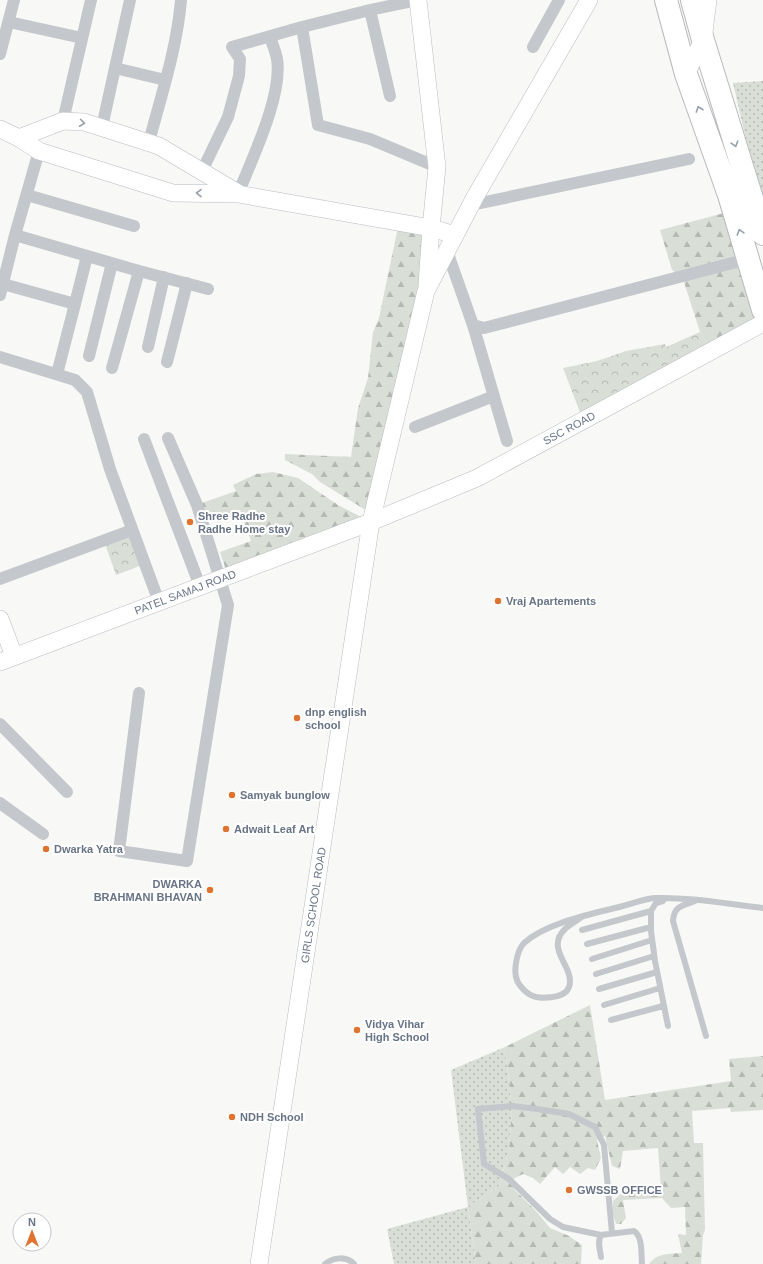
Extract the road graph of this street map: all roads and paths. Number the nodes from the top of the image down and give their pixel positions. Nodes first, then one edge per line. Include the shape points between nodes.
1 (14, 0) edge
2 (91, 0) edge
3 (130, 0) edge
4 (180, 0) edge
5 (418, 0) edge
6 (559, 0) edge
7 (589, 0) edge
8 (666, 0) edge
9 (692, 0) edge
10 (708, 0) edge
11 (370, 10) junction
12 (8, 22) junction
13 (302, 27) junction
14 (270, 36) junction
15 (82, 38) junction
16 (703, 40) junction
17 (533, 48) dead end
18 (0, 54) edge
19 (115, 68) junction
20 (686, 74) junction
21 (165, 80) junction
22 (390, 96) dead end
23 (63, 121) junction
24 (102, 127) junction
25 (0, 129) edge
26 (19, 138) junction
27 (149, 142) junction
28 (39, 151) junction
29 (689, 160) dead end
30 (437, 166) junction
31 (202, 171) junction
32 (238, 194) junction
33 (26, 195) junction
34 (471, 205) junction
35 (134, 226) dead end
36 (431, 228) junction
37 (763, 234) edge
38 (15, 235) junction
39 (455, 235) junction
40 (447, 251) junction
41 (87, 256) junction
42 (748, 259) junction
43 (112, 263) junction
44 (139, 271) junction
45 (164, 277) junction
46 (187, 283) junction
47 (1, 289) edge
48 (208, 289) dead end
49 (426, 291) junction
50 (76, 304) junction
51 (763, 310) edge
52 (763, 323) edge
53 (473, 325) junction
54 (148, 347) dead end
55 (89, 356) dead end
56 (0, 357) edge
57 (167, 362) dead end
58 (112, 368) dead end
59 (58, 374) junction
60 (494, 396) junction
61 (415, 427) dead end
62 (168, 438) dead end
63 (144, 439) dead end
64 (507, 441) dead end
65 (371, 522) junction
66 (132, 530) junction
67 (0, 579) edge
68 (221, 579) junction
69 (200, 586) junction
70 (159, 602) junction
71 (0, 619) edge
72 (7, 659) edge
73 (139, 693) dead end
74 (0, 724) edge
75 (67, 792) dead end
76 (0, 803) edge
77 (42, 834) dead end
78 (670, 898) junction
79 (697, 901) junction
80 (763, 908) edge
81 (651, 910) junction
82 (583, 916) junction
83 (651, 927) junction
84 (582, 930) dead end
85 (652, 940) junction
86 (587, 944) dead end
87 (654, 956) junction
88 (592, 959) dead end
89 (657, 972) junction
90 (596, 974) dead end
91 (660, 988) junction
92 (599, 989) dead end
93 (604, 1005) dead end
94 (663, 1006) junction
95 (611, 1020) dead end
96 (668, 1026) dead end
97 (706, 1036) dead end
98 (612, 1233) junction
99 (601, 1235) junction
100 (601, 1257) dead end
101 (258, 1264) edge
102 (325, 1264) edge
103 (354, 1264) edge
104 (642, 1264) edge

1 - 12 street
2 - 15 street
3 - 19 street
4 - 21 street via 180,13
5 - 11 street
5 - 30 main road
6 - 17 street
7 - 34 main road
8 - 20 highway
9 - 16 highway
10 - 16 main road
11 - 13 street
11 - 22 street
12 - 15 street
12 - 18 street
13 - 14 street
13 - 30 street via 318,125 370,139
14 - 31 street via 232,47 240,59 239,76 228,117
14 - 32 street via 277,59 278,79 273,102
15 - 23 street
16 - 20 main road
16 -> 37 highway
19 - 21 street
19 - 24 street
42 -> 20 highway via 729,195
21 - 27 street
23 -> 24 main road via 84,122
23 - 26 main road
24 - 27 main road
25 - 26 main road
26 - 28 main road
27 - 31 main road
32 -> 28 main road via 173,193
28 - 33 street
29 - 34 street
30 - 36 main road
31 - 32 main road
32 - 36 main road
33 - 35 street
33 - 38 street
34 - 39 main road
36 - 39 main road
36 - 49 main road
38 - 41 street
38 - 47 street
39 - 40 main road
40 - 49 main road
40 - 53 street
41 - 43 street
41 - 50 street
42 - 51 highway
42 - 53 street via 484,328
43 - 44 street
43 - 55 street
44 - 45 street
44 - 58 street
45 - 46 street
45 - 54 street
46 - 48 street
46 - 57 street
47 - 50 street
49 - 65 main road, GIRLS SCHOOL ROAD
50 - 59 street
52 - 65 main road, SSC ROAD via 477,478
53 - 60 street
56 - 59 street
59 - 66 street via 75,380 87,392 110,469
60 - 61 street
60 - 64 street
62 - 68 street via 197,505
63 - 69 street
65 - 68 main road, PATEL SAMAJ ROAD
65 - 101 main road, GIRLS SCHOOL ROAD
66 - 67 street
66 - 70 street
68 - 69 main road, PATEL SAMAJ ROAD
68 - 73 street via 228,605 187,861 119,851
69 - 70 main road, PATEL SAMAJ ROAD
70 - 72 main road, PATEL SAMAJ ROAD
71 - 72 main road
74 - 75 street
76 - 77 street
78 - 79 lane
78 - 81 lane via 656,903
78 - 82 lane via 652,898
79 - 80 lane
79 - 97 lane via 678,908 673,921
81 - 83 lane
81 - 84 lane
82 - 82 lane via 538,933 523,944 516,962 517,980 529,994 549,998 564,993 569,986 569,974 557,947 559,937 565,929
83 - 85 lane
83 - 86 lane
85 - 87 lane
85 - 88 lane
87 - 89 lane
87 - 90 lane
89 - 91 lane
89 - 92 lane
91 - 93 lane
91 - 94 lane
94 - 95 lane
94 - 96 lane
98 - 99 lane
98 - 99 lane via 604,1145 595,1127 569,1114 537,1108 512,1106 478,1109 484,1164 509,1179 550,1219 563,1227
98 - 104 lane via 637,1233
99 - 100 lane
102 - 103 lane via 332,1259 344,1259

